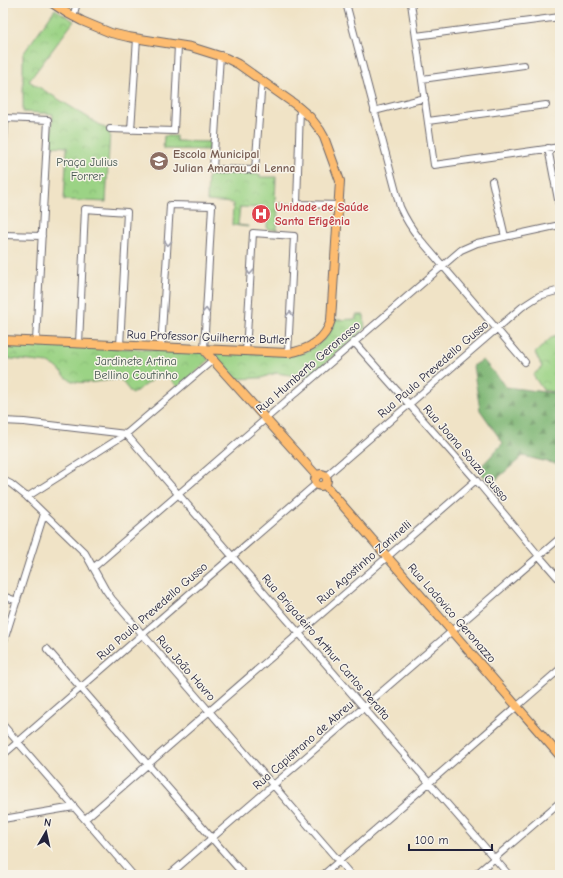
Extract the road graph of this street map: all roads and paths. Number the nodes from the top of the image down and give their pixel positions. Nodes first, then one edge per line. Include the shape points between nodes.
1 (52, 3) edge
2 (77, 3) edge
3 (346, 3) edge
4 (411, 3) edge
5 (73, 16) junction
6 (560, 17) edge
7 (416, 36) junction
8 (137, 38) junction
9 (178, 45) junction
10 (220, 55) junction
11 (524, 65) dead end
12 (262, 80) junction
13 (422, 80) junction
14 (425, 98) junction
15 (546, 104) dead end
16 (300, 108) junction
17 (374, 111) junction
18 (428, 121) junction
19 (110, 129) dead end
20 (132, 130) junction
21 (560, 147) edge
22 (548, 148) junction
23 (3, 163) edge
24 (492, 181) dead end
25 (339, 205) junction
26 (560, 210) edge
27 (560, 225) edge
28 (3, 235) edge
29 (42, 236) junction
30 (505, 237) junction
31 (442, 265) junction
32 (560, 290) edge
33 (497, 329) junction
34 (3, 340) edge
35 (36, 341) junction
36 (354, 342) junction
37 (79, 344) junction
38 (120, 346) junction
39 (161, 348) junction
40 (204, 350) junction
41 (246, 352) junction
42 (288, 353) junction
43 (214, 360) junction
44 (525, 362) dead end
45 (409, 404) junction
46 (266, 418) junction
47 (3, 421) edge
48 (126, 434) junction
49 (326, 476) junction
50 (3, 480) edge
51 (317, 480) junction
52 (476, 480) junction
53 (326, 485) junction
54 (179, 494) junction
55 (27, 497) junction
56 (44, 514) junction
57 (560, 538) edge
58 (233, 556) junction
59 (387, 556) junction
60 (539, 556) junction
61 (94, 568) junction
62 (560, 580) edge
63 (3, 596) edge
64 (17, 601) junction
65 (452, 631) junction
66 (299, 633) junction
67 (142, 634) junction
68 (3, 644) edge
69 (47, 648) dead end
70 (560, 669) edge
71 (81, 687) junction
72 (517, 706) junction
73 (363, 707) junction
74 (209, 711) junction
75 (3, 725) edge
76 (18, 742) junction
77 (3, 755) edge
78 (560, 756) edge
79 (148, 764) junction
80 (429, 783) junction
81 (273, 785) junction
82 (560, 802) edge
83 (74, 806) junction
84 (85, 819) junction
85 (3, 820) edge
86 (212, 838) junction
87 (494, 858) junction
88 (339, 861) junction
89 (133, 875) edge
90 (169, 875) edge
91 (244, 875) edge
92 (323, 875) edge
93 (351, 875) edge
94 (475, 875) edge
95 (509, 875) edge

1 - 5 main road, Rua Professor Guilherme Butler
2 - 5 street
3 - 17 street
4 - 7 street
5 - 8 main road, Rua Professor Guilherme Butler via 106,32
6 - 7 street
7 - 13 street
8 - 9 main road, Rua Professor Guilherme Butler
8 - 20 street
9 - 10 main road, Rua Professor Guilherme Butler
9 - 20 street via 174,131
10 - 12 main road, Rua Professor Guilherme Butler
10 - 12 street via 213,168 255,170
11 - 13 street
12 - 16 main road, Rua Professor Guilherme Butler
13 - 14 street
14 - 17 street
14 - 18 street
15 - 18 street
16 - 25 main road, Rua Professor Guilherme Butler via 316,123 324,137 340,181
16 - 25 street via 296,204
17 - 31 street via 400,207 409,225
18 - 22 street via 434,165
19 - 20 street
21 - 22 street
22 - 26 street
23 - 29 street via 5,118 48,120
24 - 30 street
25 - 42 main road, Rua Professor Guilherme Butler via 330,325 315,344
27 - 30 street, Rua Humberto Geronasso
28 - 29 street
29 - 35 street
30 - 31 street, Rua Humberto Geronasso via 468,246
31 - 33 street
31 - 36 street, Rua Humberto Geronasso
32 - 33 street, Rua Paula Prevedello Gusso via 531,300
33 - 44 street
33 - 45 street, Rua Paula Prevedello Gusso
34 - 35 main road, Rua Professor Guilherme Butler
35 - 37 main road, Rua Professor Guilherme Butler
36 - 45 street, Rua Joana Souza Gusso
36 - 46 street, Rua Humberto Geronasso
37 - 38 main road, Rua Professor Guilherme Butler
37 - 38 street via 85,209 127,212
38 - 39 main road, Rua Professor Guilherme Butler
39 - 40 main road, Rua Professor Guilherme Butler
40 -> 39 street via 212,206 170,204
40 - 41 main road, Rua Professor Guilherme Butler
40 - 43 main road
41 - 42 main road, Rua Professor Guilherme Butler
42 -> 41 street via 294,236 252,234
43 - 46 main road
43 - 48 street
45 - 49 street, Rua Paula Prevedello Gusso
45 - 52 street, Rua Joana Souza Gusso
46 - 51 main road
46 - 54 street, Rua Humberto Geronasso
47 - 48 street
48 - 54 street, Rua Brigadeiro Arthur Carlos Peralta
48 - 55 street
49 - 51 main road via 321,474
49 - 53 main road
50 - 55 street, Rua João Havro
51 - 53 main road via 320,486
51 - 58 street, Rua Paula Prevedello Gusso
52 - 59 street, Rua Agostinho Zaninelli
52 - 60 street, Rua Joana Souza Gusso
53 - 59 main road, Rua Lodovico Geronazzo
54 - 58 street, Rua Brigadeiro Arthur Carlos Peralta
54 - 61 street, Rua Humberto Geronasso
55 - 56 street, Rua João Havro
56 - 61 street, Rua João Havro via 85,553
56 - 64 street
57 - 60 street, Rua Capistrano de Abreu
58 - 66 street, Rua Brigadeiro Arthur Carlos Peralta
58 - 67 street, Rua Paula Prevedello Gusso
59 - 65 main road, Rua Lodovico Geronazzo
59 - 66 street, Rua Agostinho Zaninelli
60 - 62 street, Rua Joana Souza Gusso
60 - 65 street, Rua Capistrano de Abreu
61 - 67 street, Rua João Havro via 108,594
63 - 64 street
64 - 68 street
65 - 72 main road, Rua Lodovico Geronazzo
65 - 73 street, Rua Capistrano de Abreu
66 - 73 street, Rua Brigadeiro Arthur Carlos Peralta
66 - 74 street, Rua Agostinho Zaninelli
67 - 71 street, Rua Paula Prevedello Gusso
67 - 74 street, Rua João Havro
69 - 71 street
70 - 72 street
71 - 76 street, Rua Paula Prevedello Gusso
71 - 79 street
72 - 78 main road, Rua Lodovico Geronazzo
72 - 80 street
73 - 80 street, Rua Brigadeiro Arthur Carlos Peralta
73 - 81 street, Rua Capistrano de Abreu
74 - 79 street, Rua Agostinho Zaninelli
74 - 81 street, Rua João Havro
75 - 76 street
76 - 77 street, Rua Paula Prevedello Gusso
76 - 83 street
79 - 84 street, Rua Agostinho Zaninelli
79 - 86 street
80 - 87 street, Rua Brigadeiro Arthur Carlos Peralta
80 - 88 street
81 - 86 street, Rua Capistrano de Abreu
81 - 88 street, Rua João Havro
82 - 87 street
83 - 84 street
83 - 85 street
84 - 89 street
86 - 90 street, Rua Capistrano de Abreu
86 - 91 street
87 - 94 street
87 - 95 street, Rua Brigadeiro Arthur Carlos Peralta
88 - 92 street
88 - 93 street, Rua João Havro

